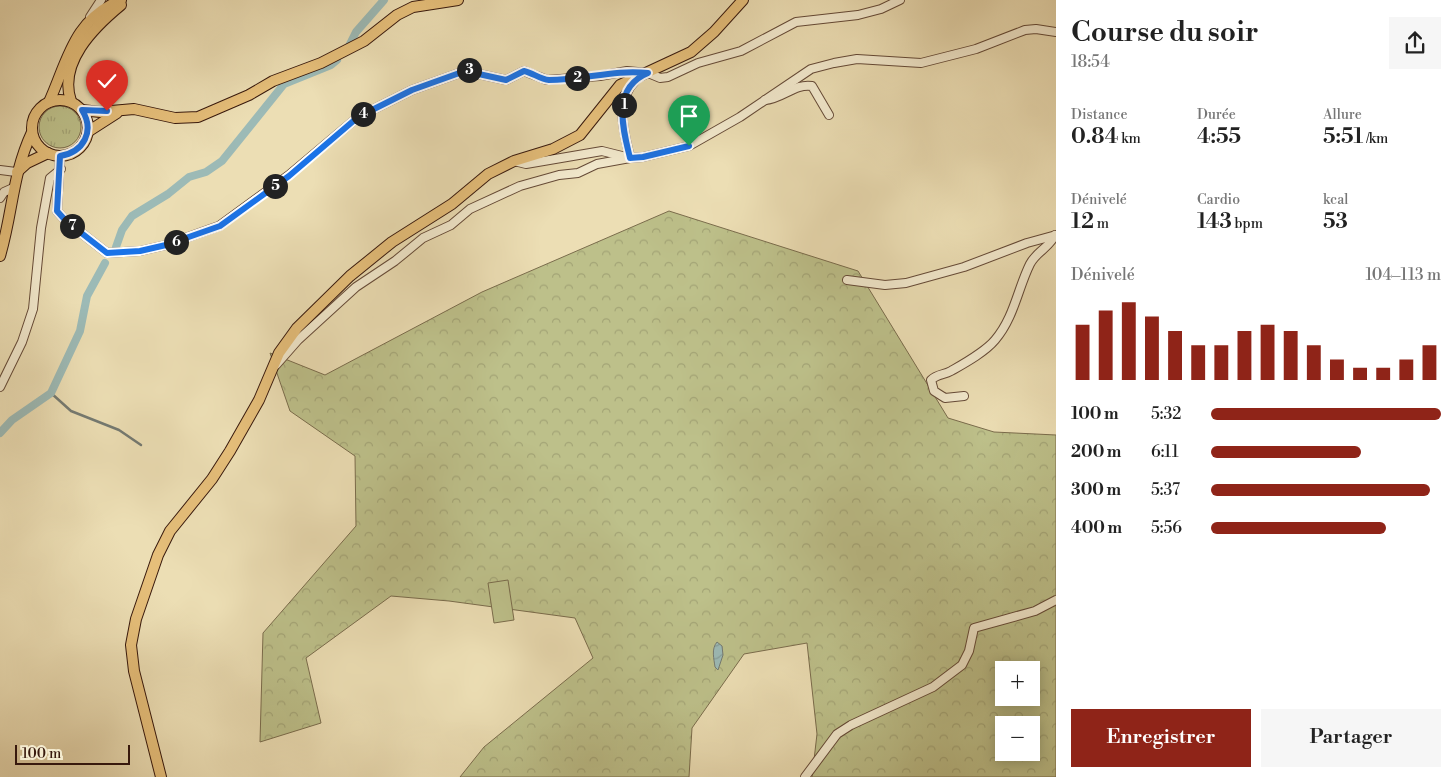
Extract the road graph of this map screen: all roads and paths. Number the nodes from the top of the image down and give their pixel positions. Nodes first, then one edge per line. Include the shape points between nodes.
1 (121, 0) edge
2 (127, 0) edge
3 (458, 0) edge
4 (743, 0) edge
5 (900, 0) edge
6 (100, 1) edge
7 (98, 14) junction
8 (1056, 32) edge
9 (79, 33) junction
10 (83, 43) junction
11 (643, 75) junction
12 (763, 100) junction
13 (49, 102) junction
14 (71, 102) junction
15 (125, 109) junction
16 (82, 110) junction
17 (829, 115) dead end
18 (88, 131) junction
19 (32, 132) junction
20 (48, 153) junction
21 (60, 156) junction
22 (630, 158) junction
23 (514, 161) junction
24 (61, 169) junction
25 (0, 170) edge
26 (16, 172) junction
27 (13, 188) junction
28 (0, 198) edge
29 (1056, 235) edge
30 (0, 256) edge
31 (847, 280) dead end
32 (271, 371) junction
33 (0, 387) edge
34 (964, 396) dead end
35 (1056, 600) edge
36 (161, 777) edge
37 (805, 777) edge

1 - 7 main road
2 - 10 main road
3 - 15 main road via 413,7 397,15 364,41 321,63 273,81 198,117 175,118
4 - 11 main road via 691,52
5 - 11 street via 858,15 796,22 741,51 698,63 668,77
6 - 7 street
6 - 9 street
7 - 9 main road
7 - 10 street
8 - 12 street via 1025,30 921,63 857,59 834,63 811,69
9 - 13 main road via 68,52
10 - 14 main road via 66,84
11 - 22 street via 626,90 621,124
11 - 23 main road via 620,85 580,135 553,149
11 - 24 street via 627,71 548,80 524,71 506,80 465,71 412,90 358,117 289,176 220,226 140,251 107,253 66,221 57,211
12 - 17 street via 776,100 800,86 812,86
12 - 22 street via 689,146
13 - 14 main road
13 - 19 main road via 35,116
14 - 16 main road
15 - 16 main road
15 - 18 main road
16 - 18 main road
18 - 21 main road via 76,151
19 - 20 main road via 35,141
19 - 26 main road
20 - 21 main road
20 - 26 main road
21 - 24 street
22 - 23 street via 602,152 526,164
22 - 32 street via 596,164 578,173 520,186 470,209 451,225 423,238 356,287 298,340
23 - 32 main road via 488,174 452,204 370,258 297,328
24 - 33 street via 50,178 33,309 22,342
25 - 26 street
26 - 27 main road
27 - 28 street
27 - 30 main road via 9,224
29 - 31 street via 964,268 906,283 885,285
29 - 34 street via 1030,264 1014,308 996,340 950,372 931,380 934,391 946,398
32 - 36 main road via 259,400 230,450 170,531 158,555 136,620 131,645 134,671
35 - 37 street via 1035,611 974,628 962,665 933,687 837,734

